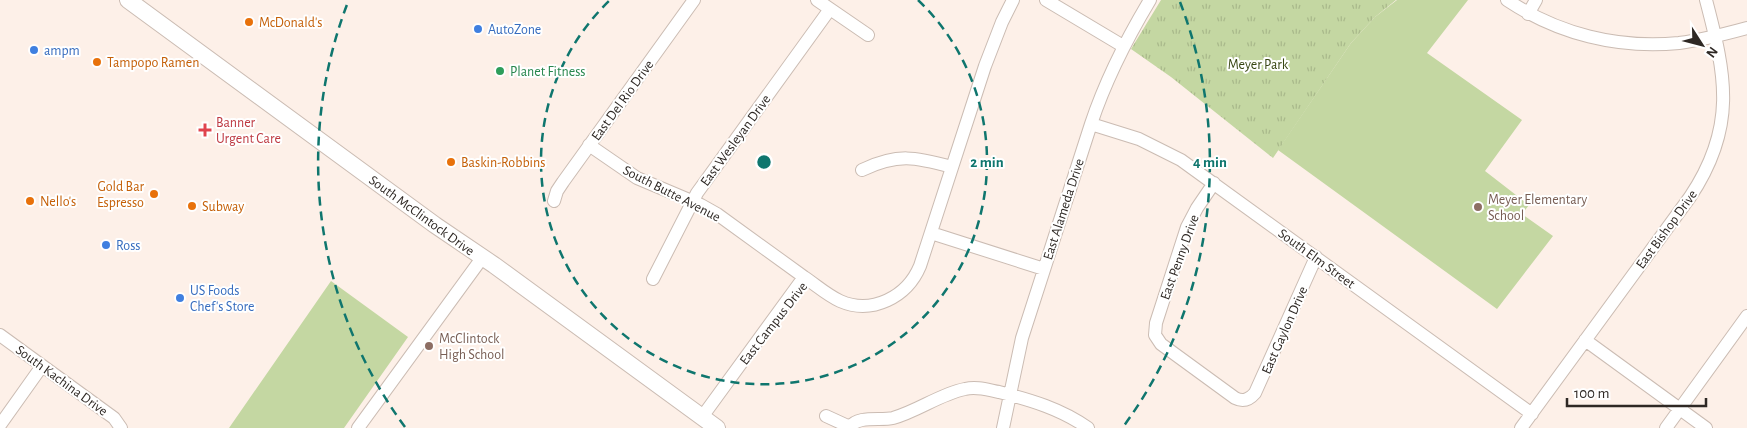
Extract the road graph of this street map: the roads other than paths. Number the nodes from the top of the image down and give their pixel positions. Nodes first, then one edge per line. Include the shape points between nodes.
1 (128, 0) edge
2 (694, 0) edge
3 (817, 0) edge
4 (1013, 0) edge
5 (1046, 0) edge
6 (1150, 0) edge
7 (1536, 0) edge
8 (1706, 0) edge
9 (1512, 1) edge
10 (830, 9) junction
11 (1528, 14) junction
12 (1747, 28) edge
13 (868, 35) dead end
14 (1716, 36) junction
15 (1123, 46) junction
16 (1091, 124) junction
17 (589, 145) junction
18 (952, 167) junction
19 (862, 170) dead end
20 (1214, 183) junction
21 (554, 201) dead end
22 (692, 201) junction
23 (931, 233) junction
24 (1316, 257) junction
25 (482, 258) junction
26 (1044, 269) junction
27 (804, 277) junction
28 (653, 279) dead end
29 (1747, 316) edge
30 (0, 335) edge
31 (1585, 340) junction
32 (42, 366) junction
33 (1009, 395) junction
34 (1248, 400) joint
35 (1679, 409) junction
36 (1532, 414) junction
37 (902, 415) junction
38 (826, 416) dead end
39 (702, 417) junction
40 (0, 425) edge
41 (121, 428) edge
42 (358, 428) edge
43 (718, 428) edge
44 (850, 428) edge
45 (892, 428) edge
46 (1003, 428) edge
47 (1088, 428) edge
48 (1521, 428) edge
49 (1666, 428) edge
50 (1706, 428) edge

1 - 25 main road, South McClintock Drive
2 - 17 street, East Del Rio Drive
3 - 10 street
4 - 18 street, East Campus Drive via 990,52
5 - 15 street
6 - 15 street, East Alameda Drive
7 - 11 street
8 - 14 street, East Bishop Drive
9 - 11 street
10 - 13 street
10 - 22 street, East Wesleyan Drive
11 - 14 street via 1580,35 1626,43 1673,43
12 - 14 street
14 - 31 street, East Bishop Drive via 1724,101 1713,156 1694,190
15 - 16 street, East Alameda Drive
16 - 20 street, South Elm Street via 1159,148
16 - 26 street, East Alameda Drive
17 - 21 street, East Del Rio Drive via 560,186
17 - 22 street, South Butte Avenue via 637,178
18 - 19 street via 926,159 906,158 886,160
18 - 23 street, East Campus Drive
20 - 24 street, South Elm Street
20 - 34 street, East Penny Drive via 1191,217 1183,237 1155,335 1161,344 1234,398
22 - 27 street, South Butte Avenue via 717,214
22 - 28 street, East Wesleyan Drive
23 - 26 street
23 - 27 street, East Campus Drive via 912,281 886,301 867,306 848,304
24 - 34 street, East Gaylon Drive via 1257,389
24 - 36 street, South Elm Street
25 - 39 main road, South McClintock Drive
25 - 42 street
26 - 33 street, East Alameda Drive via 1022,338
27 - 39 street, East Campus Drive
29 - 35 street
30 - 32 street, South Kachina Drive
31 - 35 street
31 - 36 street, East Bishop Drive
32 - 40 street
32 - 41 street, South Kachina Drive via 114,418
33 - 37 street via 978,388 963,389
33 - 46 street, East Alameda Drive
33 - 47 street via 1052,407
35 - 49 street
35 - 50 street
36 - 48 street, East Bishop Drive
37 - 44 street via 859,421
37 - 45 street
38 - 44 street
39 - 43 main road, South McClintock Drive

